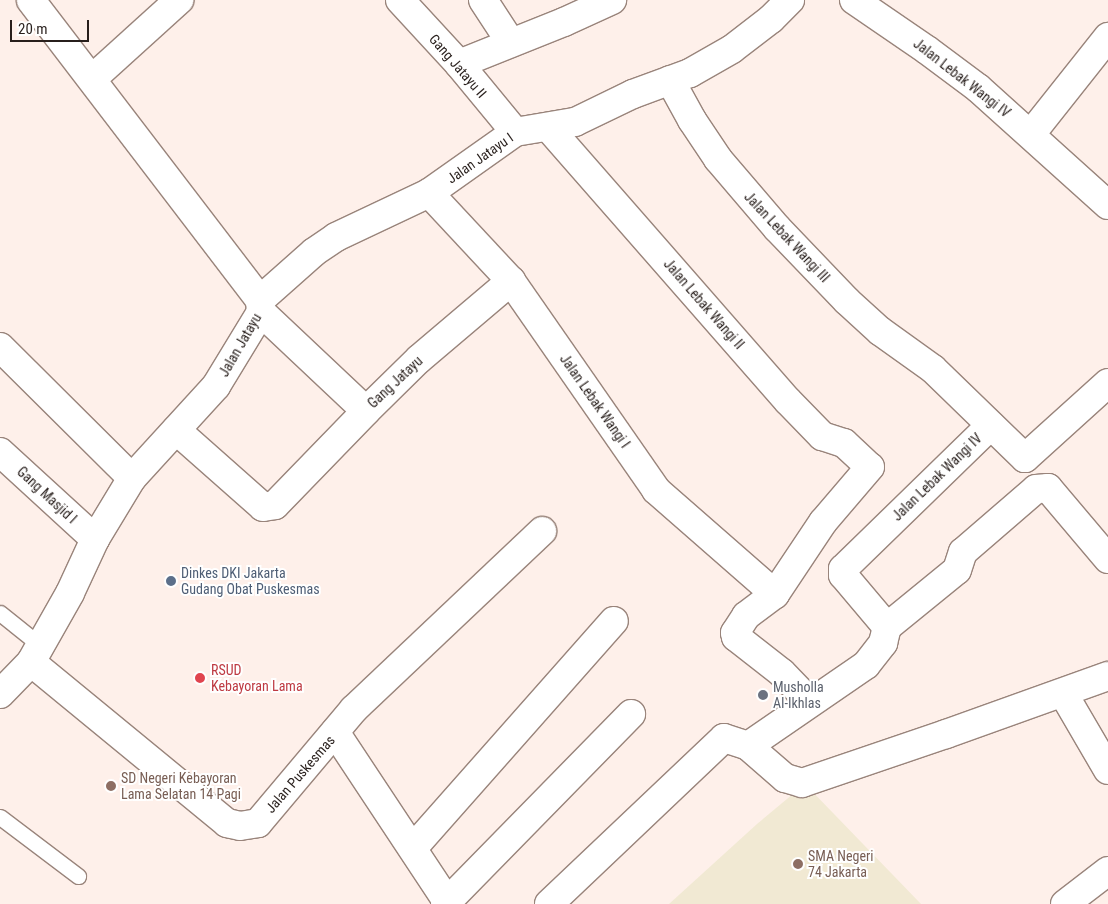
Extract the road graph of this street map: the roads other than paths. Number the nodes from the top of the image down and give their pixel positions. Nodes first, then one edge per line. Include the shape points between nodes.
1 (31, 0) edge
2 (179, 0) edge
3 (400, 0) edge
4 (483, 0) edge
5 (612, 0) edge
6 (790, 0) edge
7 (854, 0) edge
8 (1108, 38) edge
9 (511, 44) junction
10 (459, 64) junction
11 (92, 78) junction
12 (670, 80) junction
13 (548, 127) junction
14 (515, 132) junction
15 (1031, 134) junction
16 (429, 193) junction
17 (1108, 204) edge
18 (511, 281) junction
19 (261, 306) junction
20 (0, 347) edge
21 (1108, 383) edge
22 (366, 411) junction
23 (991, 425) junction
24 (176, 430) junction
25 (0, 452) edge
26 (132, 478) junction
27 (542, 531) dead end
28 (95, 539) junction
29 (1108, 559) edge
30 (775, 594) junction
31 (0, 613) edge
32 (614, 621) dead end
33 (887, 627) junction
34 (36, 654) junction
35 (1108, 676) edge
36 (1063, 693) junction
37 (0, 694) edge
38 (810, 702) junction
39 (631, 714) dead end
40 (335, 732) junction
41 (748, 746) junction
42 (1108, 770) edge
43 (0, 817) edge
44 (413, 848) junction
45 (1108, 871) edge
46 (78, 876) dead end
47 (447, 903) edge
48 (549, 904) edge
49 (1065, 904) edge

1 - 11 street, Jalan Jatayu
2 - 11 street
3 - 10 street, Gang Jatayu II
4 - 9 street
5 - 9 street
6 - 12 street, Jalan Jatayu I via 732,49 690,73
7 - 15 street, Jalan Lebak Wangi IV via 978,88
8 - 15 street
9 - 10 street
10 - 14 street, Gang Jatayu II
11 - 19 street, Jalan Jatayu
12 - 13 street, Jalan Jatayu I via 575,122
12 - 23 street, Jalan Lebak Wangi III via 718,159 777,228 847,301 880,331 933,369
13 - 14 street, Jalan Jatayu I
13 - 30 street, Jalan Lebak Wangi II via 788,401 822,436 844,443 870,467 823,522
14 - 16 street, Jalan Jatayu I
15 - 17 street, Jalan Lebak Wangi IV
16 - 18 street, Jalan Lebak Wangi I
16 - 19 street, Jalan Jatayu I via 314,252
18 - 22 street, Gang Jatayu via 419,359
18 - 30 street, Jalan Lebak Wangi I via 656,490
19 - 22 street, Gang Jatayu
19 - 24 street, Jalan Jatayu via 216,386
20 - 26 street
21 - 23 street, Jalan Lebak Wangi IV via 1025,458
22 - 24 street via 274,505 263,507
23 - 33 street, Jalan Lebak Wangi IV via 843,569 843,575
24 - 26 street, Jalan Jatayu
25 - 28 street, Gang Masjid I
26 - 28 street, Jalan Jatayu
27 - 40 street via 354,709
28 - 34 street, Jalan Jatayu
29 - 33 street via 1048,488 1042,487 963,552 957,570
30 - 38 street via 746,616 737,629 736,637 782,673
31 - 34 lane
32 - 44 street
33 - 38 street via 883,644 866,665
34 - 37 street, Jalan Jatayu
34 - 40 street, Jalan Puskesmas via 227,823 240,826 258,823
35 - 36 street
36 - 41 street via 802,783 784,778
36 - 42 street
38 - 41 street
39 - 47 street
40 - 44 street, Jalan Puskesmas
41 - 48 street via 726,738 720,740
43 - 46 lane
44 - 47 street, Jalan Puskesmas
45 - 49 street

